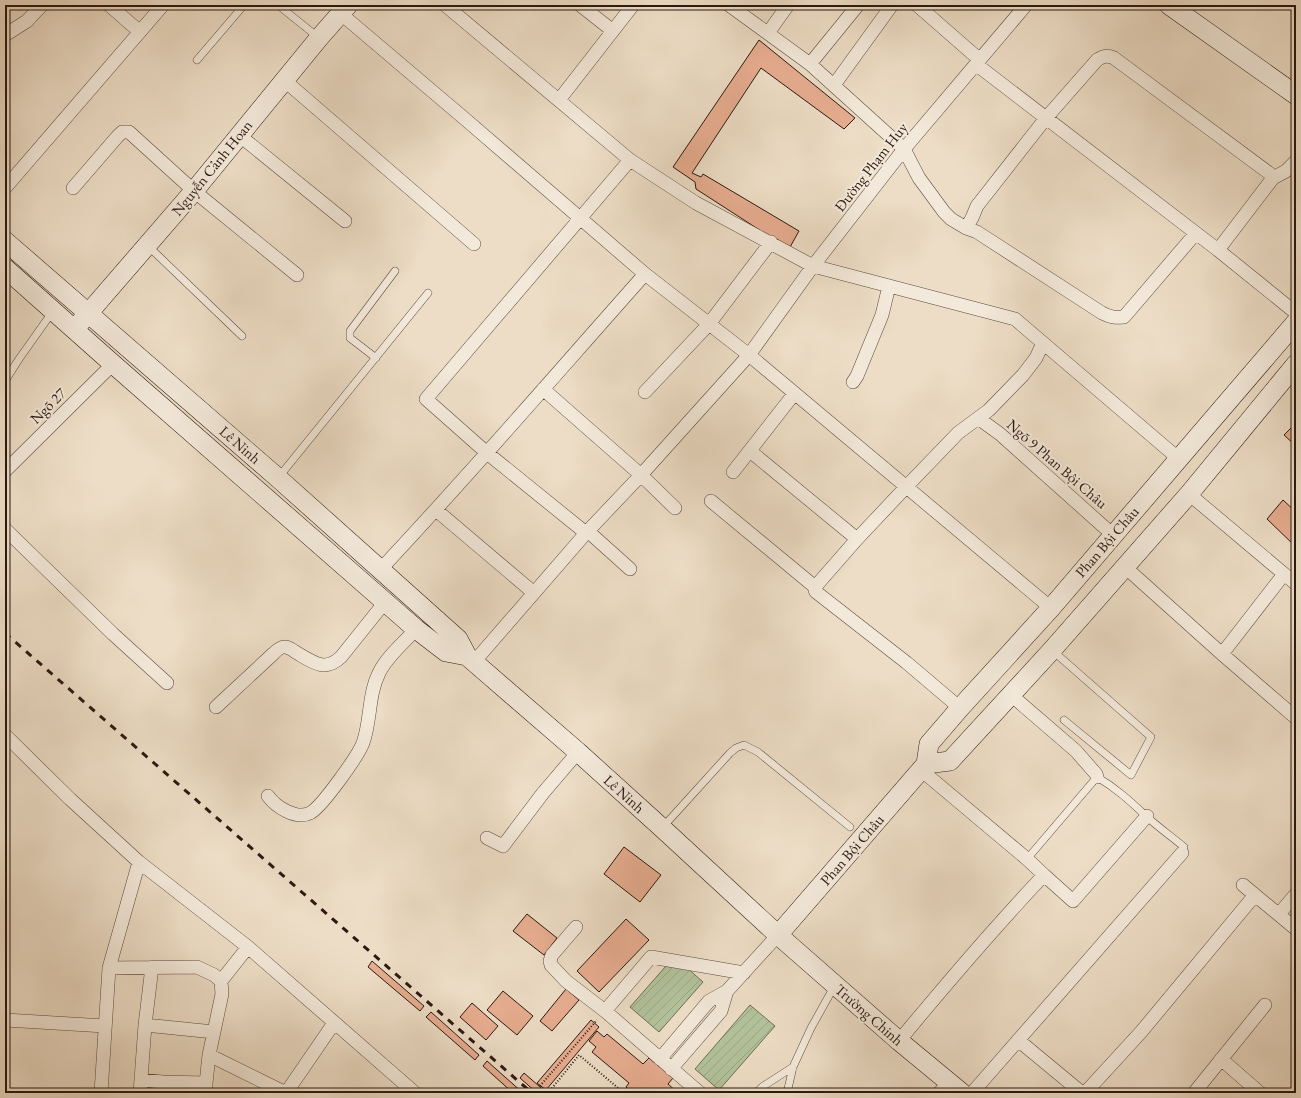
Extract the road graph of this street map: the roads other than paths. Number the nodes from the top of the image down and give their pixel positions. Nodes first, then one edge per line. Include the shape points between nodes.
1 (42, 5) edge
2 (109, 5) edge
3 (163, 5) edge
4 (244, 5) edge
5 (278, 5) edge
6 (580, 5) edge
7 (634, 5) edge
8 (729, 5) edge
9 (788, 5) edge
10 (858, 5) edge
11 (892, 5) edge
12 (918, 5) edge
13 (1026, 5) edge
14 (1168, 5) edge
15 (454, 8) edge
16 (344, 9) edge
17 (613, 31) junction
18 (140, 32) junction
19 (768, 33) junction
20 (5, 35) edge
21 (319, 38) junction
22 (197, 60) dead end
23 (978, 62) junction
24 (810, 64) junction
25 (284, 80) junction
26 (834, 85) junction
27 (1296, 95) edge
28 (559, 100) junction
29 (1046, 118) junction
30 (239, 135) junction
31 (904, 149) junction
32 (630, 160) junction
33 (1296, 161) edge
34 (1273, 178) junction
35 (5, 188) edge
36 (73, 188) dead end
37 (194, 191) junction
38 (581, 218) junction
39 (345, 221) dead end
40 (966, 228) junction
41 (1196, 233) junction
42 (5, 241) edge
43 (771, 242) junction
44 (474, 244) dead end
45 (147, 245) junction
46 (1218, 250) junction
47 (814, 266) junction
48 (5, 268) edge
49 (395, 271) dead end
50 (645, 274) junction
51 (297, 275) dead end
52 (889, 286) junction
53 (428, 293) dead end
54 (54, 311) junction
55 (87, 313) junction
56 (1296, 313) edge
57 (1296, 322) edge
58 (709, 324) junction
59 (75, 330) junction
60 (242, 336) dead end
61 (1043, 343) junction
62 (749, 355) junction
63 (376, 358) junction
64 (113, 364) junction
65 (1296, 364) edge
66 (5, 381) edge
67 (852, 382) dead end
68 (543, 389) junction
69 (645, 392) dead end
70 (794, 394) junction
71 (1226, 405) junction
72 (978, 418) junction
73 (1247, 422) junction
74 (750, 451) junction
75 (487, 453) junction
76 (1179, 459) junction
77 (5, 471) edge
78 (733, 472) dead end
79 (641, 475) junction
80 (278, 478) junction
81 (906, 487) junction
82 (262, 494) junction
83 (1189, 494) junction
84 (711, 501) dead end
85 (675, 508) dead end
86 (436, 510) junction
87 (5, 529) edge
88 (586, 533) junction
89 (1113, 535) junction
90 (857, 539) junction
91 (1126, 567) junction
92 (630, 569) dead end
93 (380, 570) junction
94 (1284, 574) junction
95 (1296, 584) edge
96 (815, 587) junction
97 (534, 593) junction
98 (385, 602) junction
99 (1051, 608) junction
100 (416, 629) junction
101 (1030, 631) junction
102 (1052, 650) junction
103 (1222, 654) junction
104 (470, 659) junction
105 (167, 683) dead end
106 (1011, 694) junction
107 (216, 707) dead end
108 (960, 708) junction
109 (1296, 718) edge
110 (1064, 720) dead end
111 (5, 735) edge
112 (578, 752) junction
113 (923, 767) junction
114 (1097, 777) junction
115 (268, 796) dead end
116 (1147, 816) junction
117 (850, 827) dead end
118 (662, 828) junction
119 (487, 838) dead end
120 (1182, 853) joint
121 (1027, 859) junction
122 (139, 862) junction
123 (1044, 875) junction
124 (1243, 885) dead end
125 (1296, 894) edge
126 (1255, 895) junction
127 (1278, 914) junction
128 (576, 927) dead end
129 (1296, 929) edge
130 (778, 936) junction
131 (248, 947) junction
132 (152, 967) junction
133 (109, 968) junction
134 (744, 973) junction
135 (221, 981) junction
136 (835, 985) junction
137 (727, 991) junction
138 (1265, 1005) dead end
139 (605, 1011) junction
140 (5, 1020) edge
141 (334, 1023) junction
142 (145, 1025) junction
143 (105, 1026) junction
144 (214, 1032) junction
145 (1018, 1040) junction
146 (899, 1041) junction
147 (209, 1055) junction
148 (660, 1059) junction
149 (1221, 1059) junction
150 (793, 1067) junction
151 (671, 1069) junction
152 (141, 1086) edge
153 (205, 1088) edge
154 (950, 1090) edge
155 (101, 1093) edge
156 (415, 1093) edge
157 (700, 1093) edge
158 (756, 1093) edge
159 (786, 1093) edge
160 (972, 1093) edge
161 (1082, 1093) edge
162 (1085, 1093) edge
163 (1194, 1093) edge
164 (1260, 1093) edge

1 - 20 street via 26,21
2 - 18 street
3 - 18 street
4 - 22 lane
5 - 21 lane
6 - 17 street
7 - 17 street
8 - 19 street
9 - 19 street
10 - 24 street
11 - 26 street
12 - 23 street
13 - 23 street, Đường Phạm Huy
14 - 27 street
15 - 28 street
16 - 21 street, Nguyễn Cảnh Hoan
16 - 38 street via 471,124
17 - 28 street
18 - 35 street
19 - 24 street
21 - 25 street, Nguyễn Cảnh Hoan
23 - 29 street
23 - 31 street, Đường Phạm Huy
24 - 26 street
25 - 30 street, Nguyễn Cảnh Hoan
25 - 44 street
26 - 31 street
28 - 32 street
29 - 34 street via 1097,60 1109,56
29 - 40 street via 977,206
29 - 41 street
30 - 37 street, Nguyễn Cảnh Hoan
30 - 39 street
31 - 40 street via 919,178 944,212
31 - 47 street, Đường Phạm Huy
32 - 38 street
32 - 43 street via 696,203
33 - 34 street via 1286,171
34 - 46 street
36 - 37 street via 117,136 126,131
37 - 45 street, Nguyễn Cảnh Hoan
37 - 51 street
38 - 50 street
38 - 75 street via 426,399
40 - 41 street via 977,232 1102,313 1117,318 1124,317
41 - 46 street
42 - 55 street, Lê Ninh
43 - 47 street
43 - 58 street
45 - 55 street, Nguyễn Cảnh Hoan
45 - 60 lane
46 - 56 street
47 - 52 street
47 - 62 street, Đường Phạm Huy
48 - 54 street, Lê Ninh
49 - 63 lane via 350,331 350,338
50 - 58 street
50 - 68 street
52 - 61 street via 1015,319
52 - 67 street via 882,315 857,376
53 - 63 lane
54 - 59 street, Lê Ninh
54 - 66 lane
55 - 59 street, Nguyễn Cảnh Hoan
55 - 80 street, Lê Ninh
57 - 71 street, Phan Bội Châu
58 - 62 street
58 - 69 street
59 - 64 street, Lê Ninh
61 - 72 street via 1036,358 1023,375
61 - 76 street
62 - 70 street
62 - 79 street, Đường Phạm Huy
63 - 80 lane
64 - 77 street, Ngõ 27
64 - 82 street, Lê Ninh
65 - 73 street, Phan Bội Châu
68 - 75 street
68 - 79 street
70 - 74 street
70 - 81 street
71 - 73 street
71 - 76 street, Phan Bội Châu
72 - 81 street via 958,433
72 - 89 street, Ngõ 9 Phan Bội Châu via 1000,434
73 - 83 street, Phan Bội Châu
74 - 78 street
74 - 90 street
75 - 86 street
75 - 88 street
76 - 89 street, Phan Bội Châu
79 - 85 street
79 - 88 street, Đường Phạm Huy
80 - 82 street
80 - 93 street, Lê Ninh
81 - 90 street
81 - 99 street
82 - 98 street, Lê Ninh
83 - 91 street, Phan Bội Châu
83 - 94 street
84 - 96 street
86 - 93 street
86 - 97 street
87 - 105 street
88 - 92 street via 591,534
88 - 97 street, Đường Phạm Huy
89 - 99 street, Phan Bội Châu
90 - 96 street
91 - 102 street, Phan Bội Châu
91 - 103 street
93 - 104 street, Lê Ninh via 458,639
94 - 95 street
94 - 103 street
96 - 108 street via 816,592
97 - 104 street, Đường Phạm Huy
98 - 100 street, Lê Ninh
98 - 107 street via 335,662 327,666 322,665 286,647 281,648
99 - 101 street, Phan Bội Châu
100 - 104 street, Lê Ninh via 446,652
100 - 115 street via 379,672 373,685 362,745 318,806 309,814 300,816 275,804
101 - 102 street
101 - 108 street, Phan Bội Châu
102 - 106 street, Phan Bội Châu
102 - 110 lane via 1151,737 1131,775
103 - 109 street
104 - 112 street, Lê Ninh
106 - 113 street, Phan Bội Châu via 950,761
106 - 114 street via 1076,752
108 - 113 street, Phan Bội Châu via 929,744
111 - 122 street
112 - 118 street, Lê Ninh
112 - 119 street via 502,846
113 - 121 street
113 - 130 street, Phan Bội Châu
114 - 116 lane via 1111,785
114 - 121 lane
116 - 120 lane via 1184,847
116 - 123 street via 1073,901
117 - 118 lane via 758,752 744,745 730,753
118 - 130 street, Lê Ninh
120 - 145 street
121 - 123 street
122 - 131 street
122 - 133 street
123 - 146 street via 964,963
124 - 126 street
125 - 127 street
126 - 127 street
126 - 162 street via 1141,1032
127 - 129 street
128 - 139 street via 552,955 551,965 566,981
130 - 134 street
130 - 136 street, Trường Chinh
131 - 135 street
131 - 141 street
132 - 133 street
132 - 135 street via 197,967
132 - 142 street
133 - 143 street
134 - 137 street
134 - 139 street via 651,957
135 - 144 street via 222,994
136 - 146 street, Trường Chinh
136 - 150 lane
137 - 148 street via 710,1001
137 - 151 street via 721,1011
138 - 149 street
139 - 148 street
140 - 143 street
141 - 147 street via 286,1093
141 - 156 street
142 - 144 street
142 - 152 street
143 - 155 street
144 - 147 street
145 - 160 street
145 - 161 street
146 - 154 street, Trường Chinh
147 - 153 street
148 - 151 street
149 - 163 street
149 - 164 street
150 - 158 lane
150 - 159 lane
151 - 157 street
152 - 153 street via 163,1082

